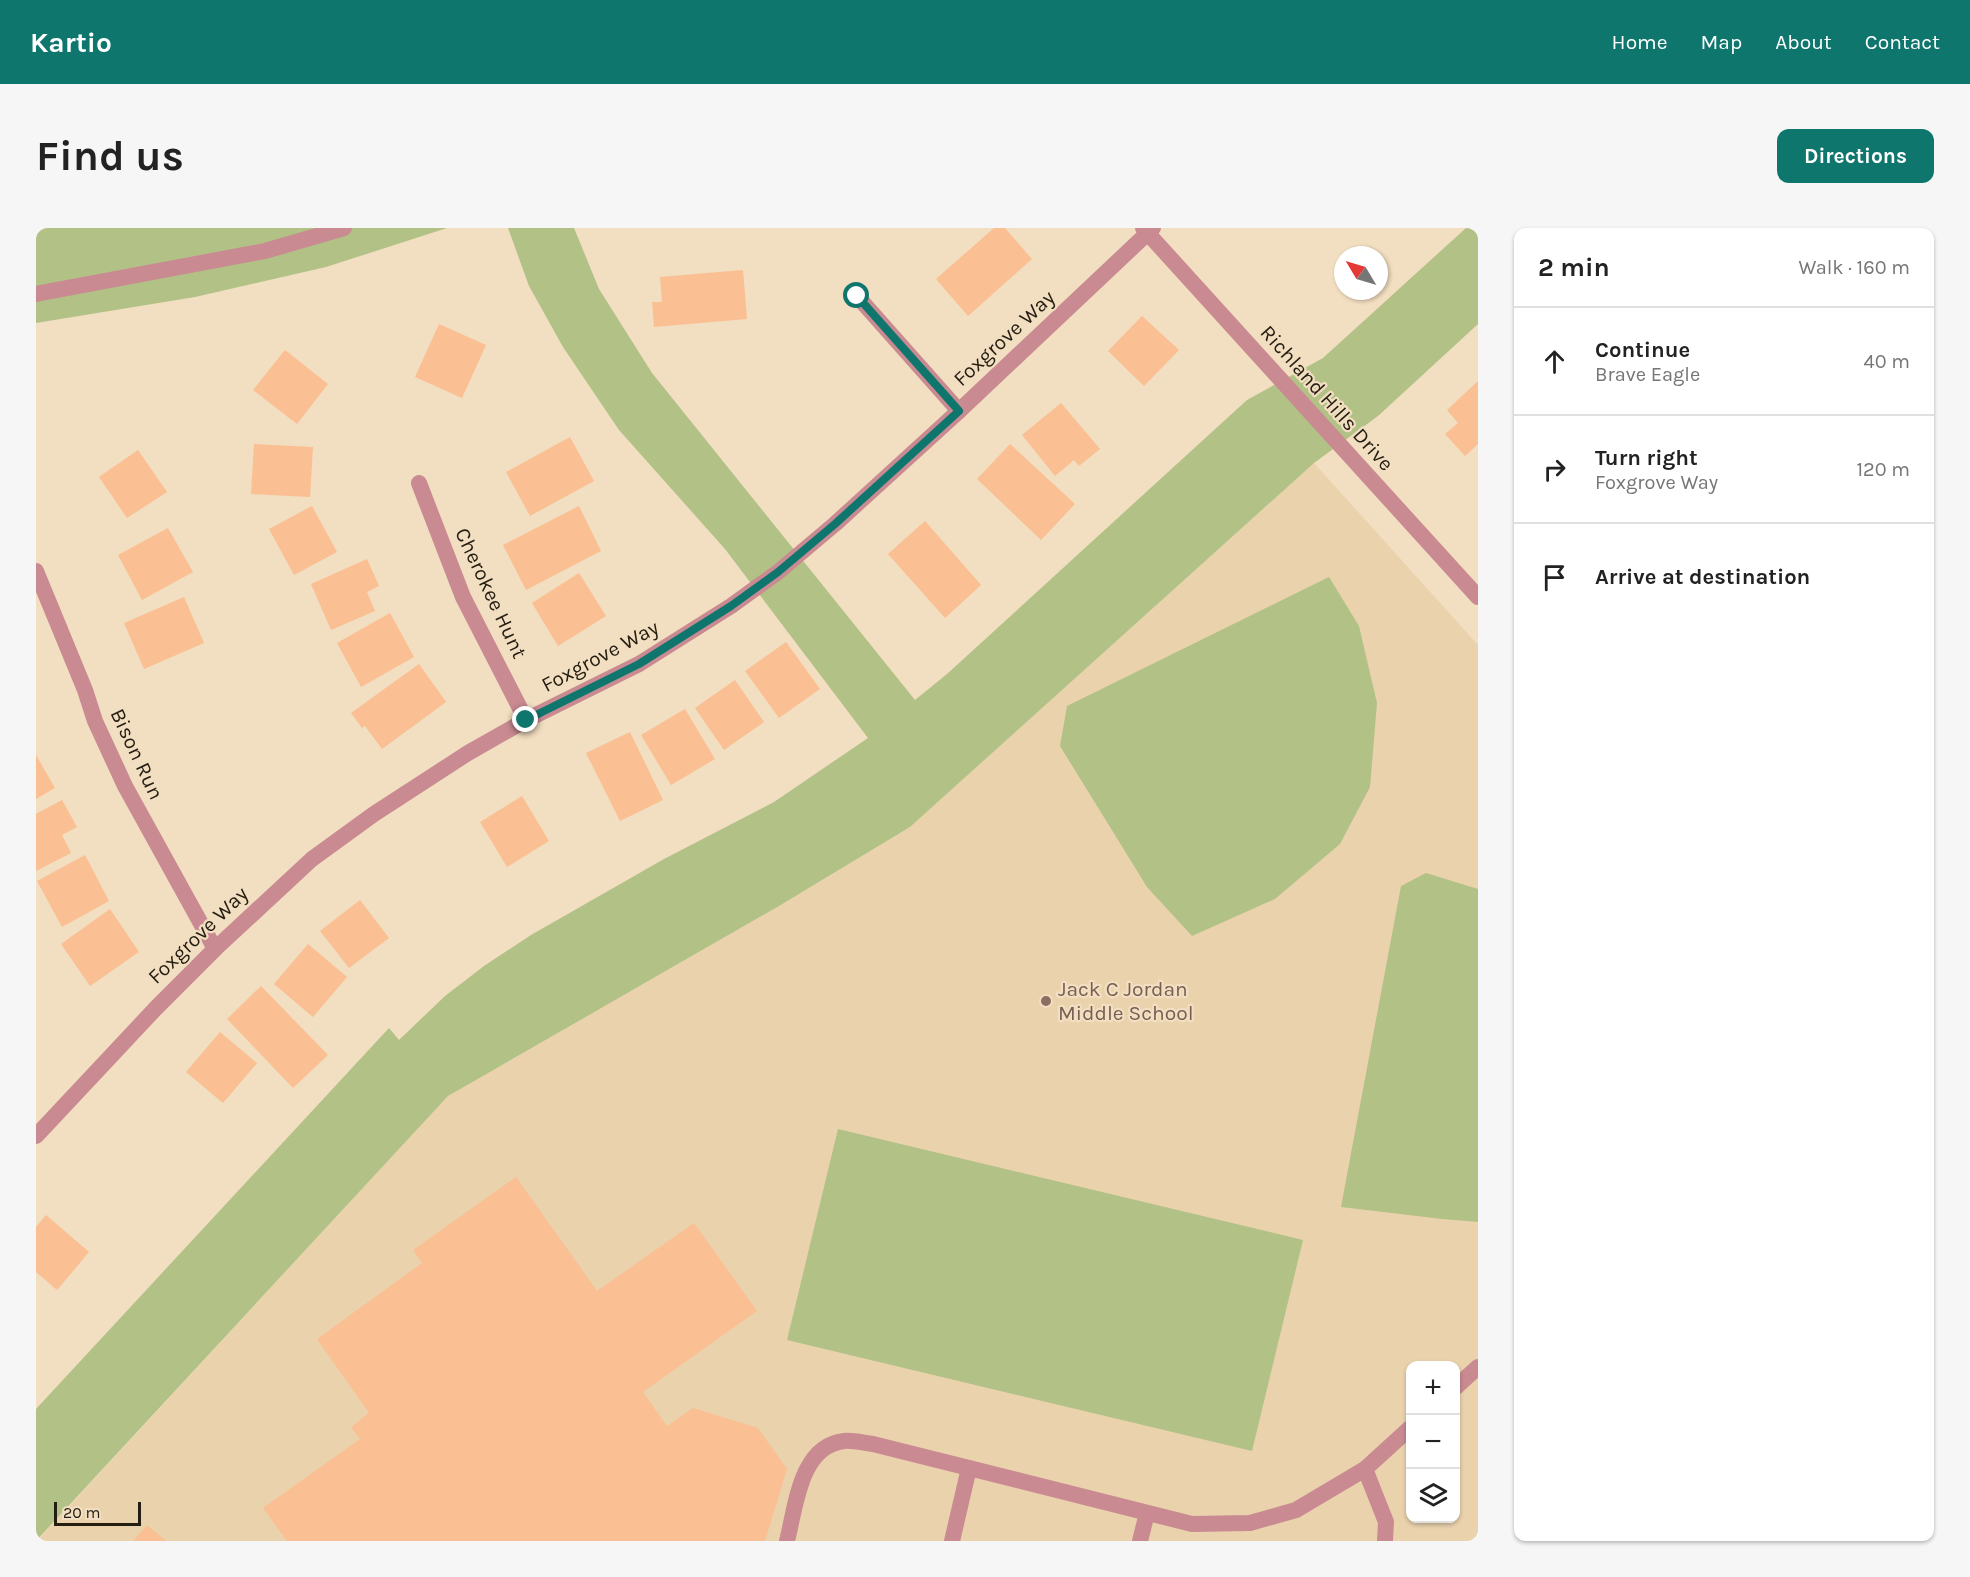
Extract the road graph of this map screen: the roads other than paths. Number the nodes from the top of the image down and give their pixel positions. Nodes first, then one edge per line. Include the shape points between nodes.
1 (344, 228) edge
2 (1148, 230) edge
3 (36, 294) edge
4 (857, 296) dead end
5 (959, 411) junction
6 (419, 483) dead end
7 (36, 571) edge
8 (1478, 597) edge
9 (526, 720) junction
10 (215, 949) junction
11 (36, 1136) edge
12 (1478, 1367) edge
13 (1460, 1383) edge
14 (1406, 1432) edge
15 (969, 1468) junction
16 (1365, 1469) junction
17 (1147, 1513) junction
18 (787, 1541) edge
19 (952, 1541) edge
20 (1140, 1541) edge
21 (1385, 1541) edge

1 - 3 street via 265,251
2 - 5 street, Foxgrove Way
2 - 8 street, Richland Hills Drive
4 - 5 street
5 - 9 street, Foxgrove Way via 835,524 759,585 639,664
6 - 9 street, Cherokee Hunt via 464,597
7 - 10 street, Bison Run via 125,786
9 - 10 street, Foxgrove Way via 374,814 312,859
10 - 11 street, Foxgrove Way
12 - 13 street
14 - 16 street
15 - 17 street
15 - 18 street via 873,1444 845,1440 827,1446 813,1457 803,1476
15 - 19 street
16 - 17 street via 1296,1510 1250,1523 1192,1524
16 - 21 street via 1386,1522
17 - 20 street

